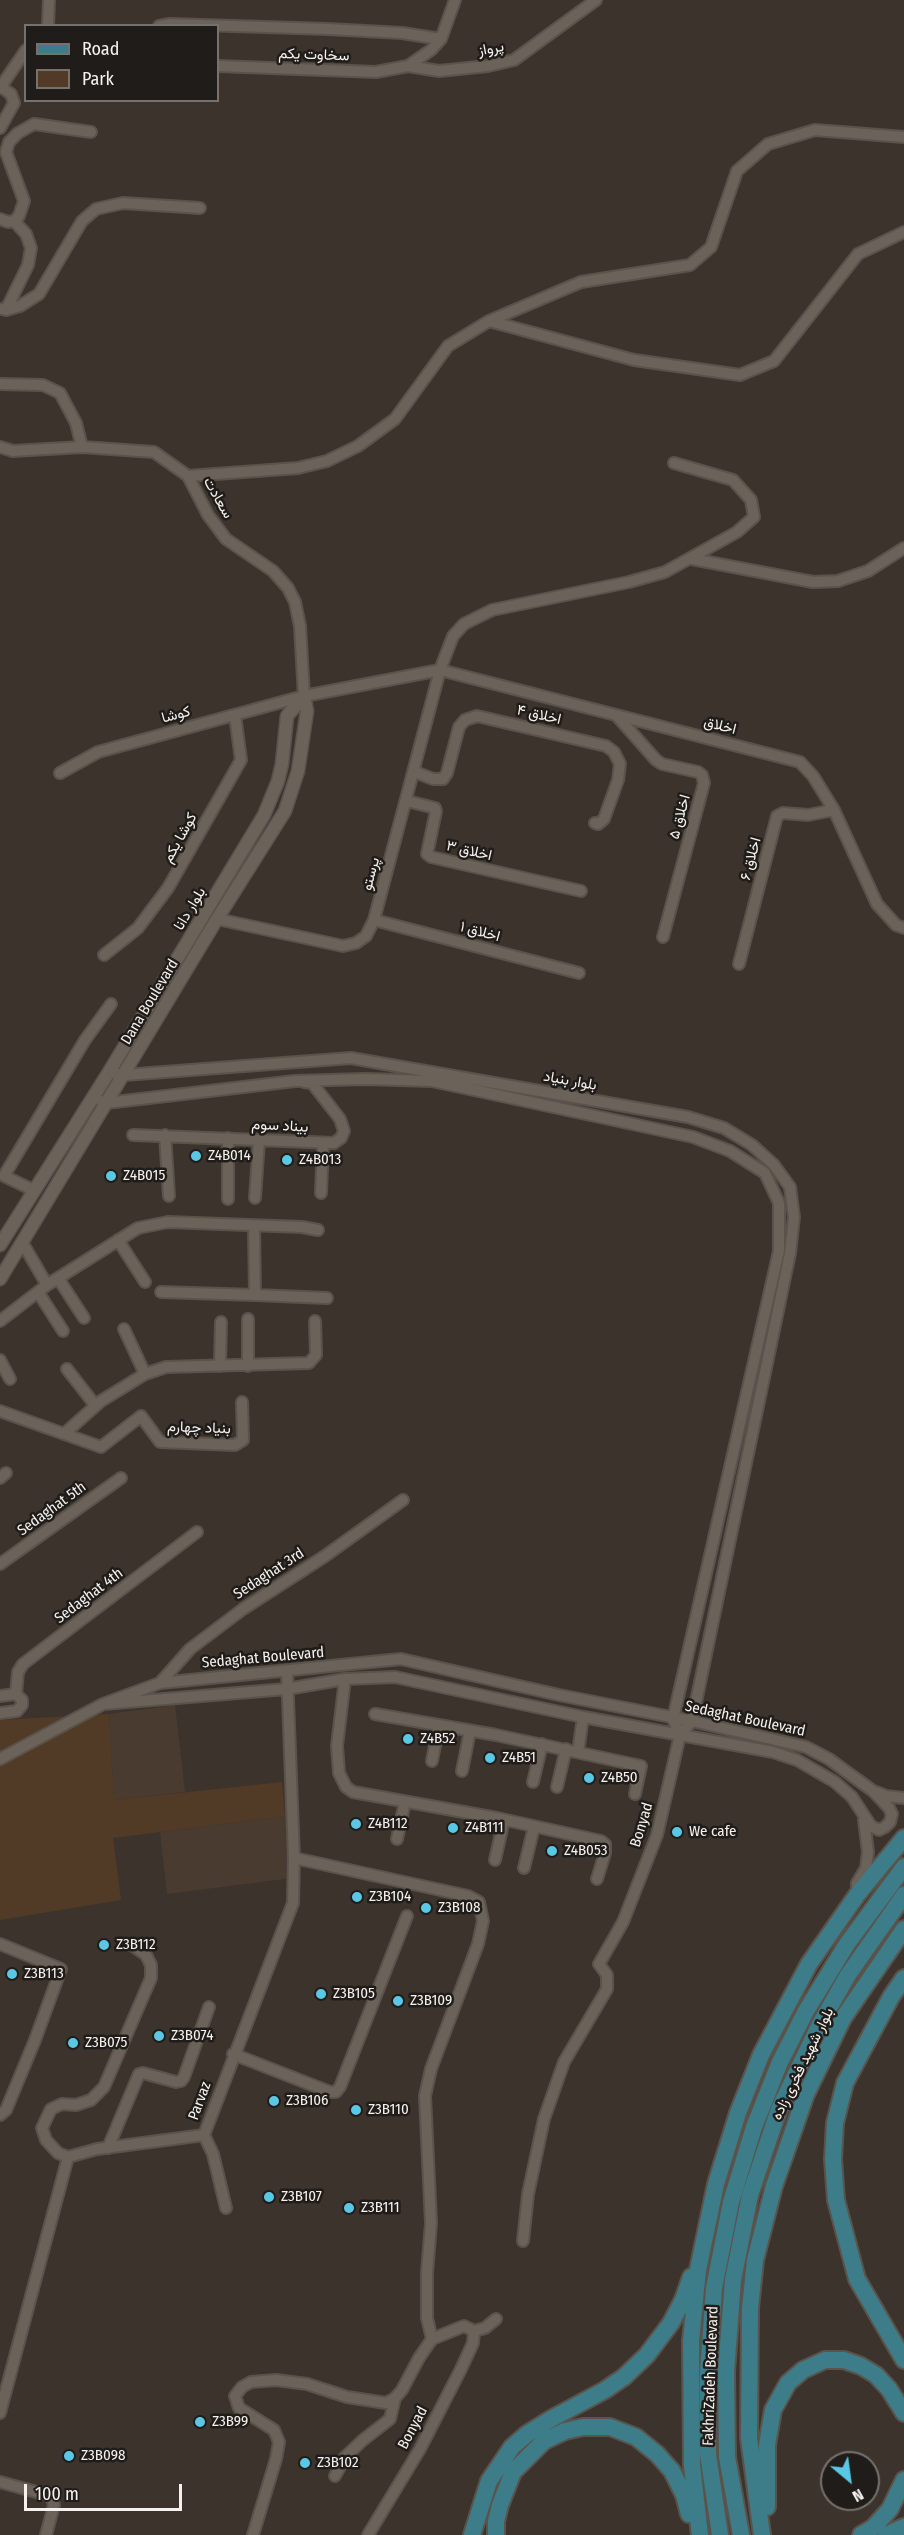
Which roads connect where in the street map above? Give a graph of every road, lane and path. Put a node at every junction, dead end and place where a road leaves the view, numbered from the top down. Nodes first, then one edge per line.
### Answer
1 (49, 0) edge
2 (455, 0) edge
3 (596, 0) edge
4 (48, 24) edge
5 (219, 26) edge
6 (441, 39) junction
7 (24, 53) edge
8 (219, 66) edge
9 (408, 66) junction
10 (0, 88) edge
11 (0, 128) edge
12 (91, 132) dead end
13 (904, 137) edge
14 (200, 208) dead end
15 (0, 219) edge
16 (14, 221) junction
17 (904, 232) edge
18 (3, 310) edge
19 (489, 321) junction
20 (0, 384) edge
21 (0, 447) edge
22 (82, 447) junction
23 (674, 463) dead end
24 (188, 476) junction
25 (904, 548) edge
26 (692, 559) junction
27 (441, 670) junction
28 (304, 696) junction
29 (235, 715) junction
30 (617, 716) junction
31 (415, 772) junction
32 (60, 773) dead end
33 (406, 801) junction
34 (834, 810) junction
35 (594, 823) dead end
36 (581, 891) dead end
37 (217, 919) junction
38 (374, 920) junction
39 (904, 927) edge
40 (663, 936) dead end
41 (104, 955) dead end
42 (739, 964) dead end
43 (579, 973) dead end
44 (111, 1004) dead end
45 (109, 1072) junction
46 (124, 1075) junction
47 (295, 1081) junction
48 (92, 1098) junction
49 (106, 1103) junction
50 (133, 1135) dead end
51 (165, 1135) junction
52 (228, 1138) junction
53 (259, 1140) junction
54 (322, 1143) junction
55 (33, 1190) junction
56 (321, 1192) dead end
57 (169, 1196) dead end
58 (255, 1198) dead end
59 (228, 1199) dead end
60 (254, 1227) junction
61 (318, 1230) dead end
62 (118, 1240) junction
63 (22, 1242) junction
64 (0, 1245) edge
65 (58, 1278) junction
66 (0, 1279) edge
67 (145, 1282) dead end
68 (42, 1288) junction
69 (161, 1292) dead end
70 (255, 1295) junction
71 (327, 1298) dead end
72 (84, 1318) dead end
73 (248, 1319) dead end
74 (0, 1321) edge
75 (315, 1321) dead end
76 (221, 1322) dead end
77 (124, 1329) dead end
78 (63, 1331) dead end
79 (0, 1360) edge
80 (220, 1366) junction
81 (248, 1366) junction
82 (67, 1369) dead end
83 (145, 1374) junction
84 (10, 1379) dead end
85 (242, 1402) dead end
86 (95, 1405) junction
87 (0, 1411) edge
88 (63, 1434) junction
89 (121, 1478) dead end
90 (403, 1500) dead end
91 (197, 1532) dead end
92 (0, 1564) edge
93 (287, 1672) junction
94 (345, 1679) junction
95 (160, 1683) junction
96 (287, 1689) junction
97 (16, 1694) junction
98 (0, 1696) edge
99 (103, 1704) junction
100 (0, 1713) edge
101 (375, 1714) dead end
102 (583, 1717) junction
103 (673, 1719) junction
104 (692, 1720) junction
105 (440, 1725) junction
106 (470, 1731) junction
107 (680, 1735) junction
108 (542, 1744) junction
109 (566, 1749) junction
110 (578, 1752) junction
111 (0, 1759) edge
112 (432, 1761) dead end
113 (462, 1771) dead end
114 (533, 1782) dead end
115 (557, 1787) dead end
116 (873, 1791) junction
117 (635, 1794) dead end
118 (904, 1798) edge
119 (405, 1802) junction
120 (862, 1813) junction
121 (504, 1820) junction
122 (534, 1827) junction
123 (904, 1838) edge
124 (397, 1839) dead end
125 (294, 1857) junction
126 (495, 1860) dead end
127 (904, 1867) edge
128 (524, 1868) dead end
129 (597, 1879) dead end
130 (856, 1895) junction
131 (904, 1895) edge
132 (407, 1916) dead end
133 (904, 1929) edge
134 (0, 1944) edge
135 (132, 1945) dead end
136 (904, 1978) edge
137 (208, 2007) dead end
138 (233, 2054) junction
139 (0, 2115) edge
140 (204, 2135) junction
141 (108, 2148) junction
142 (69, 2157) junction
143 (226, 2208) dead end
144 (523, 2241) dead end
145 (698, 2270) junction
146 (496, 2319) dead end
147 (474, 2331) junction
148 (432, 2339) junction
149 (904, 2360) edge
150 (395, 2398) junction
151 (0, 2413) edge
152 (904, 2413) edge
153 (335, 2476) dead end
154 (904, 2480) edge
155 (0, 2482) edge
156 (904, 2527) edge
157 (699, 2530) edge
158 (761, 2532) edge
159 (46, 2535) edge
160 (253, 2535) edge
161 (368, 2535) edge
162 (472, 2535) edge
163 (496, 2535) edge
164 (720, 2535) edge
165 (741, 2535) edge
166 (861, 2535) edge
167 (886, 2535) edge

1 - 4 street
2 - 6 street
3 - 9 street, پرواز
5 - 6 street
6 - 9 street
7 - 10 street
8 - 9 street, سخاوت یکم
10 - 11 street
12 - 16 street
13 - 19 street
14 - 18 street
15 - 16 street
16 - 18 street
17 - 19 street
19 - 24 street
20 - 22 street
21 - 22 street, سعادت
22 - 24 street, سعادت
23 - 26 street, پرستو
24 - 28 street, سعادت
25 - 26 street
26 - 27 street, پرستو
27 - 28 street
27 - 30 street, اخلاق
27 - 31 street, پرستو
28 - 29 street, کوشا
28 - 37 street, Dana Boulevard
28 - 45 street, بلوار دانا
29 - 32 street, کوشا
29 - 41 street, کوشا یکم
30 - 34 street, اخلاق
30 - 40 street, اخلاق ۵
31 - 33 street, پرستو
31 - 35 street, اخلاق ۴
33 - 36 street, اخلاق ۳
33 - 38 street, پرستو
34 - 39 street, اخلاق
34 - 42 street, اخلاق ۶
37 - 38 street, پرستو
37 - 46 street, Dana Boulevard
38 - 43 street, اخلاق ۱
44 - 55 street
45 - 46 street, بلوار بنیاد
45 - 48 street, بلوار دانا
46 - 49 street, Dana Boulevard
46 - 104 street, بلوار بنیاد
47 - 49 street, بلوار بنیاد
47 - 54 street, بیناد سوم
47 - 103 street, بلوار بنیاد
48 - 49 street, بلوار بنیاد
48 - 55 street, بلوار دانا
49 - 63 street, Dana Boulevard
50 - 51 street, بیناد سوم
51 - 52 street, بیناد سوم
51 - 57 street
52 - 53 street, بیناد سوم
52 - 59 street
53 - 54 street, بیناد سوم
53 - 58 street
54 - 56 street
55 - 64 street, بلوار دانا
60 - 61 street
60 - 62 street
60 - 70 street
62 - 65 street
62 - 67 street
63 - 66 street, Dana Boulevard
63 - 68 street
65 - 68 street
65 - 72 street
68 - 74 street
68 - 78 street
69 - 70 street
70 - 71 street
73 - 81 street
75 - 81 street
76 - 80 street
77 - 83 street
79 - 84 street
80 - 81 street
80 - 83 street
82 - 86 street
83 - 86 street
85 - 88 street, بنیاد چهارم
86 - 88 street
87 - 88 street, بنیاد چهارم
89 - 92 street, Sedaghat 5th
90 - 95 street, Sedaghat 3rd
91 - 97 street, Sedaghat 4th
93 - 95 street, Sedaghat Boulevard
93 - 96 street, Parvaz
93 - 103 street, Sedaghat Boulevard
94 - 96 street, Sedaghat Boulevard
94 - 102 street, Sedaghat Boulevard
94 - 119 street
95 - 99 street, Sedaghat Boulevard
96 - 99 street, Sedaghat Boulevard
96 - 125 street, Parvaz
97 - 98 street
97 - 100 street
99 - 111 street, Sedaghat Boulevard
101 - 105 street
102 - 107 street, Sedaghat Boulevard
102 - 110 street
103 - 104 street, Sedaghat Boulevard
103 - 107 street
104 - 107 street
104 - 116 street, Sedaghat Boulevard
105 - 106 street
105 - 112 street
106 - 108 street
106 - 113 street
107 - 120 street, Sedaghat Boulevard
107 - 144 street, Bonyad
108 - 109 street
108 - 114 street
109 - 110 street
109 - 115 street
110 - 117 street
116 - 118 street
116 - 120 street, Sedaghat Boulevard
119 - 121 street
119 - 124 street
120 - 130 street
121 - 122 street
121 - 126 street
122 - 128 street
122 - 129 street
123 - 130 main road
125 - 138 street, Parvaz
125 - 148 street
127 - 164 main road, FakhriZadeh Boulevard
130 - 145 main road
131 - 165 main road, بلوار شهید فخری زاده
132 - 138 street
133 - 158 main road
134 - 139 street
135 - 142 street
136 - 149 main road
137 - 141 street
138 - 140 street, Parvaz
140 - 141 street, Parvaz
140 - 143 street
141 - 142 street, Parvaz
142 - 151 street
145 - 157 main road
145 - 162 main road
146 - 147 street
147 - 148 street
147 - 161 street, Bonyad
148 - 150 street
150 - 153 street
150 - 160 street
152 - 158 main road
154 - 166 main road
155 - 159 street
156 - 167 main road
157 - 163 main road

